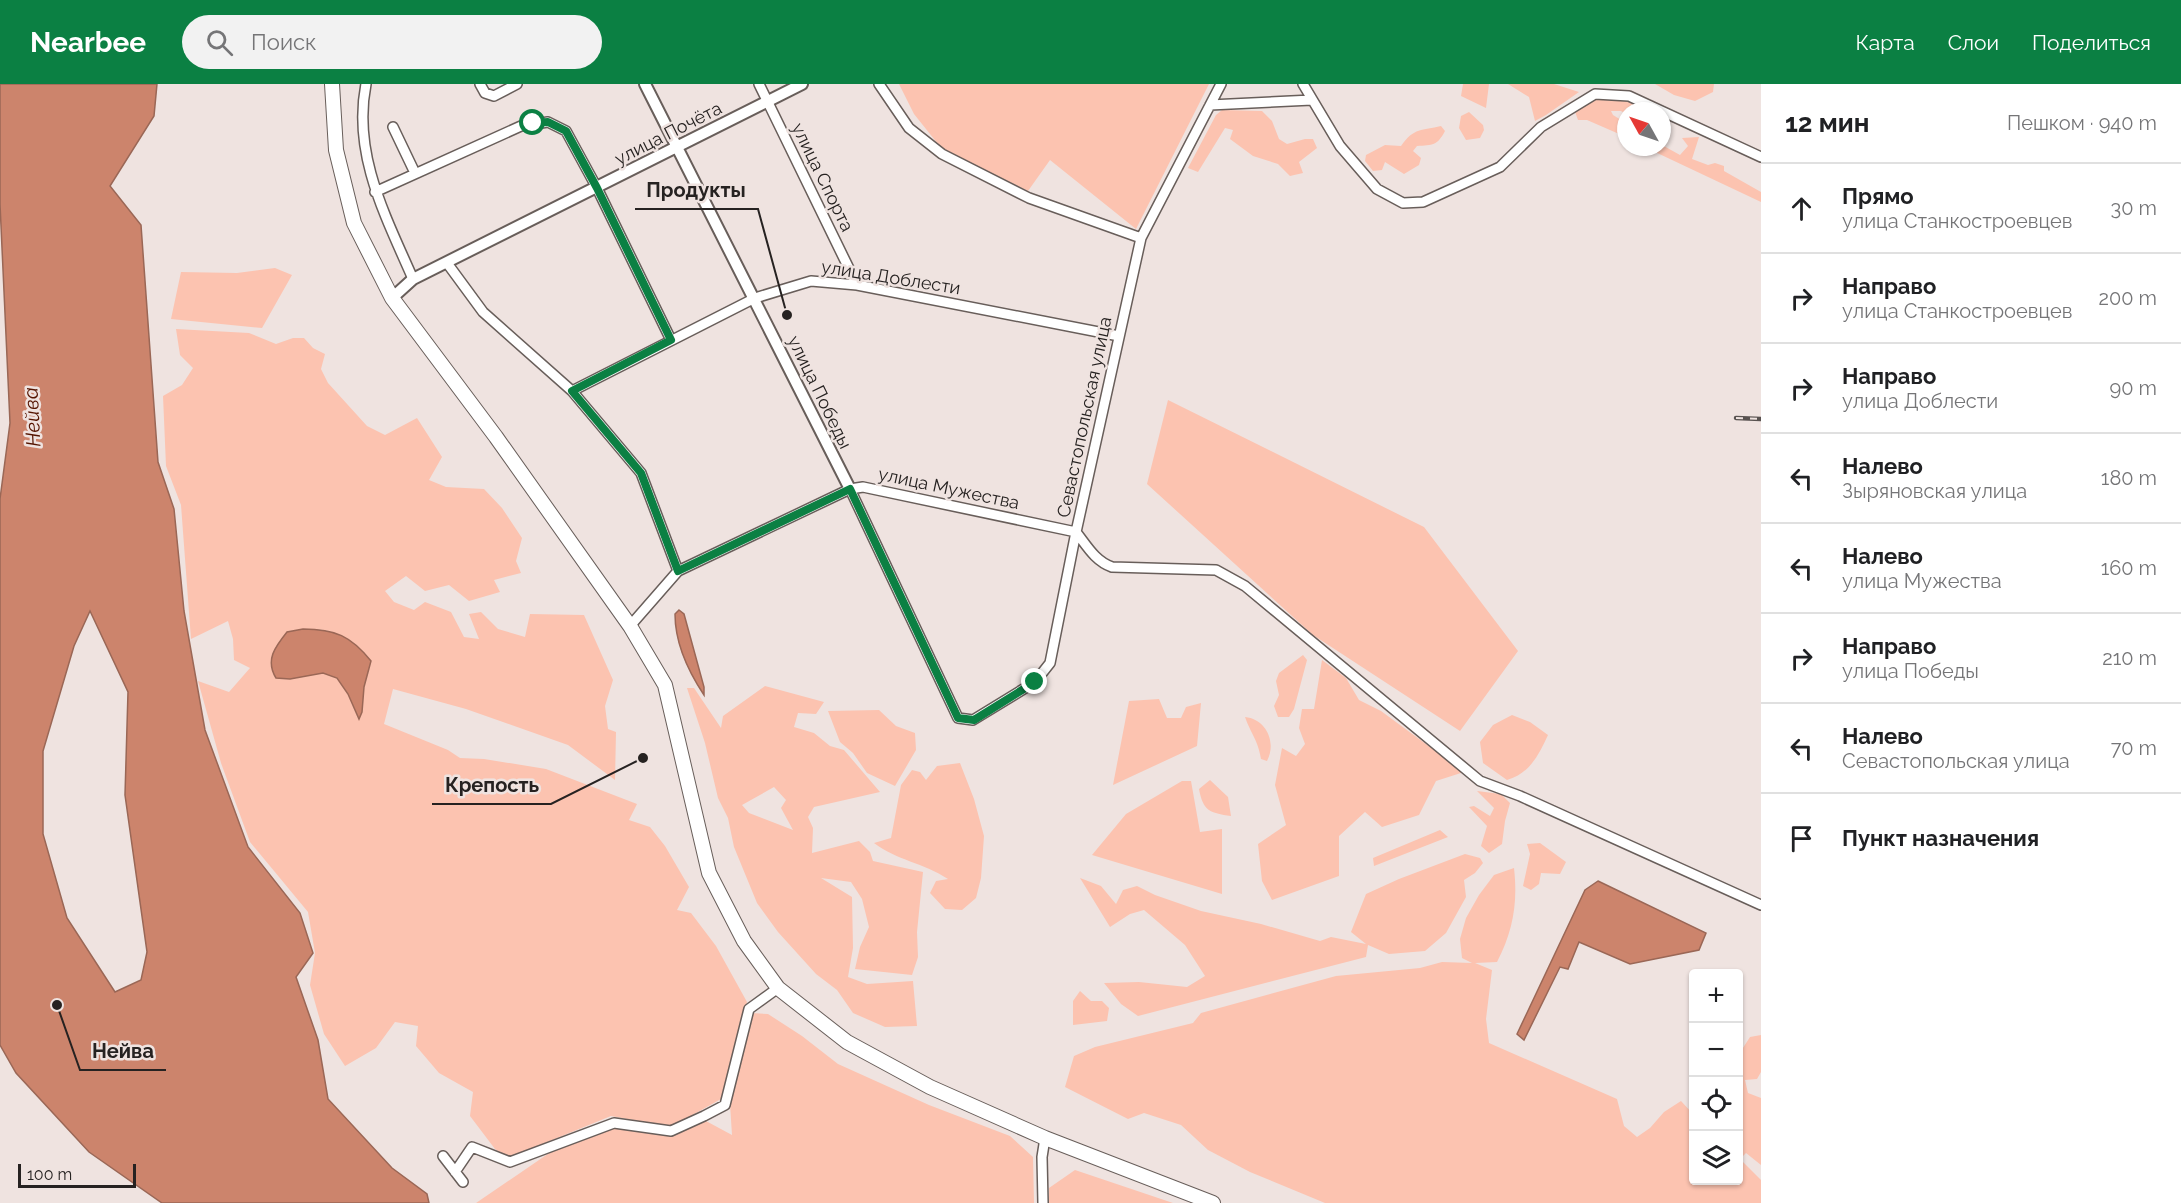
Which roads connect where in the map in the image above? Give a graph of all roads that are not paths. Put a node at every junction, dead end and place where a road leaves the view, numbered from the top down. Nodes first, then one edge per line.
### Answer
1 (332, 84) edge
2 (366, 84) edge
3 (480, 84) edge
4 (517, 84) edge
5 (645, 84) edge
6 (759, 84) edge
7 (802, 84) edge
8 (879, 84) edge
9 (1221, 84) edge
10 (1303, 84) edge
11 (1312, 100) junction
12 (768, 101) junction
13 (1210, 105) junction
14 (393, 127) dead end
15 (678, 147) junction
16 (1761, 157) edge
17 (415, 173) junction
18 (597, 188) junction
19 (375, 192) junction
20 (1141, 238) junction
21 (447, 263) junction
22 (413, 279) junction
23 (857, 285) junction
24 (392, 298) junction
25 (755, 298) junction
26 (1119, 336) junction
27 (671, 340) junction
28 (572, 391) junction
29 (850, 489) junction
30 (1076, 532) junction
31 (678, 571) junction
32 (630, 626) junction
33 (958, 718) joint
34 (1761, 905) edge
35 (778, 988) junction
36 (1045, 1138) junction
37 (443, 1156) dead end
38 (455, 1172) junction
39 (463, 1182) dead end
40 (1043, 1203) edge
41 (1213, 1203) edge

1 - 24 main road
2 - 19 street
3 - 4 street
5 - 15 street, улица Победы
6 - 12 street, улица Спорта
7 - 12 street, улица Почёта
8 - 20 street
9 - 13 street, Севастопольская улица
10 - 11 street
11 - 13 street
11 - 16 street
12 - 15 street, улица Почёта
12 - 23 street, улица Спорта
13 - 20 street, Севастопольская улица
14 - 17 street
15 - 18 street, улица Почёта
15 - 25 street, улица Победы
17 - 18 street
17 - 19 street
18 - 21 street, улица Почёта
18 - 27 street
19 - 22 street
20 - 26 street, Севастопольская улица
21 - 22 street, улица Почёта
21 - 28 street
22 - 24 street, улица Почёта
23 - 25 street, улица Доблести
23 - 26 street, улица Доблести
24 - 32 main road
25 - 27 street, улица Доблести
25 - 29 street, улица Победы
26 - 30 street, Севастопольская улица
27 - 28 street, улица Доблести
28 - 31 street
29 - 30 street, улица Мужества
29 - 31 street, улица Мужества
29 - 33 street, улица Победы
30 - 33 street, Севастопольская улица
30 - 34 street
31 - 32 street, улица Мужества
32 - 35 main road
35 - 36 main road
35 - 38 street
36 - 40 street
36 - 41 main road
37 - 38 street
38 - 39 street

